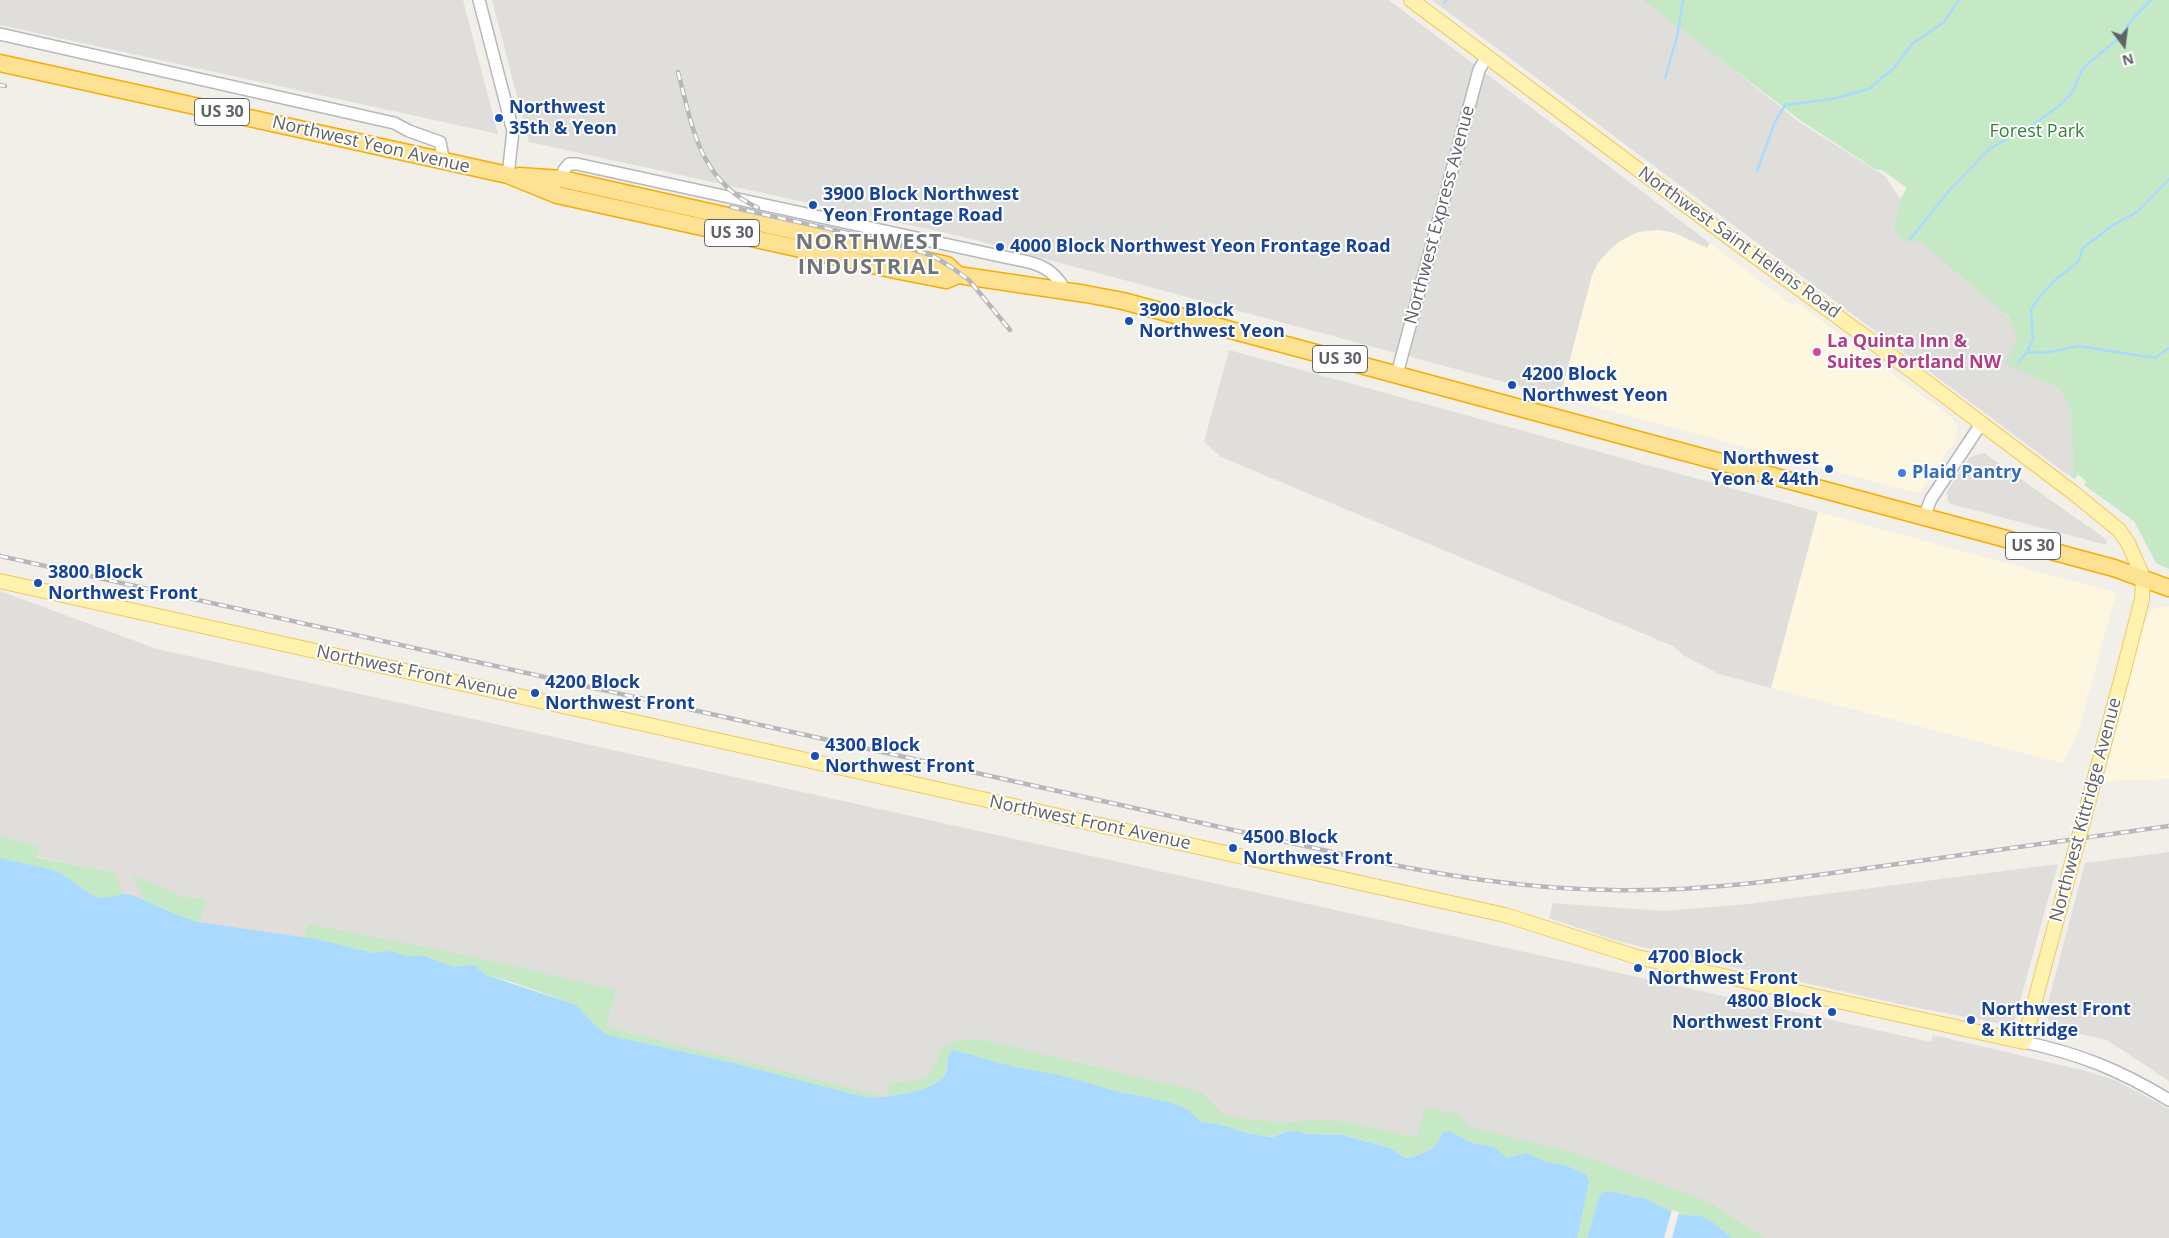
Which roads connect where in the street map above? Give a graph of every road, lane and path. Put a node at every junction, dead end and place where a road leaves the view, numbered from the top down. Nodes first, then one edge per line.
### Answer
1 (479, 0) edge
2 (1411, 0) edge
3 (0, 34) edge
4 (1487, 56) junction
5 (0, 63) edge
6 (444, 162) junction
7 (508, 176) junction
8 (562, 179) junction
9 (958, 275) junction
10 (1065, 290) junction
11 (1397, 374) junction
12 (1981, 424) junction
13 (1924, 517) junction
14 (2143, 577) junction
15 (0, 581) edge
16 (2169, 588) edge
17 (2024, 1042) junction
18 (2169, 1100) edge

1 - 7 street
2 - 4 main road, Northwest Saint Helens Road
3 - 6 street
4 - 11 street, Northwest Express Avenue
4 - 12 main road, Northwest Saint Helens Road
5 - 6 highway, Northwest Yeon Avenue / US 30
6 - 7 highway, Northwest Yeon Avenue / US 30
7 - 8 highway, Northwest Yeon Avenue / US 30
7 - 9 highway, Northwest Yeon Avenue / US 30
8 - 9 highway, Northwest Yeon Avenue / US 30
8 - 10 street
9 - 10 highway, Northwest Yeon Avenue / US 30
10 - 11 highway, Northwest Yeon Avenue / US 30
11 - 13 highway, Northwest Yeon Avenue / US 30
12 - 13 street
12 - 14 main road, Northwest Saint Helens Road
13 - 14 highway, Northwest Yeon Avenue / US 30
14 - 16 highway, US 30
14 - 17 main road, Northwest Kittridge Avenue, bridge
15 - 17 main road, Northwest Front Avenue
17 - 18 street, Northwest Front Avenue

